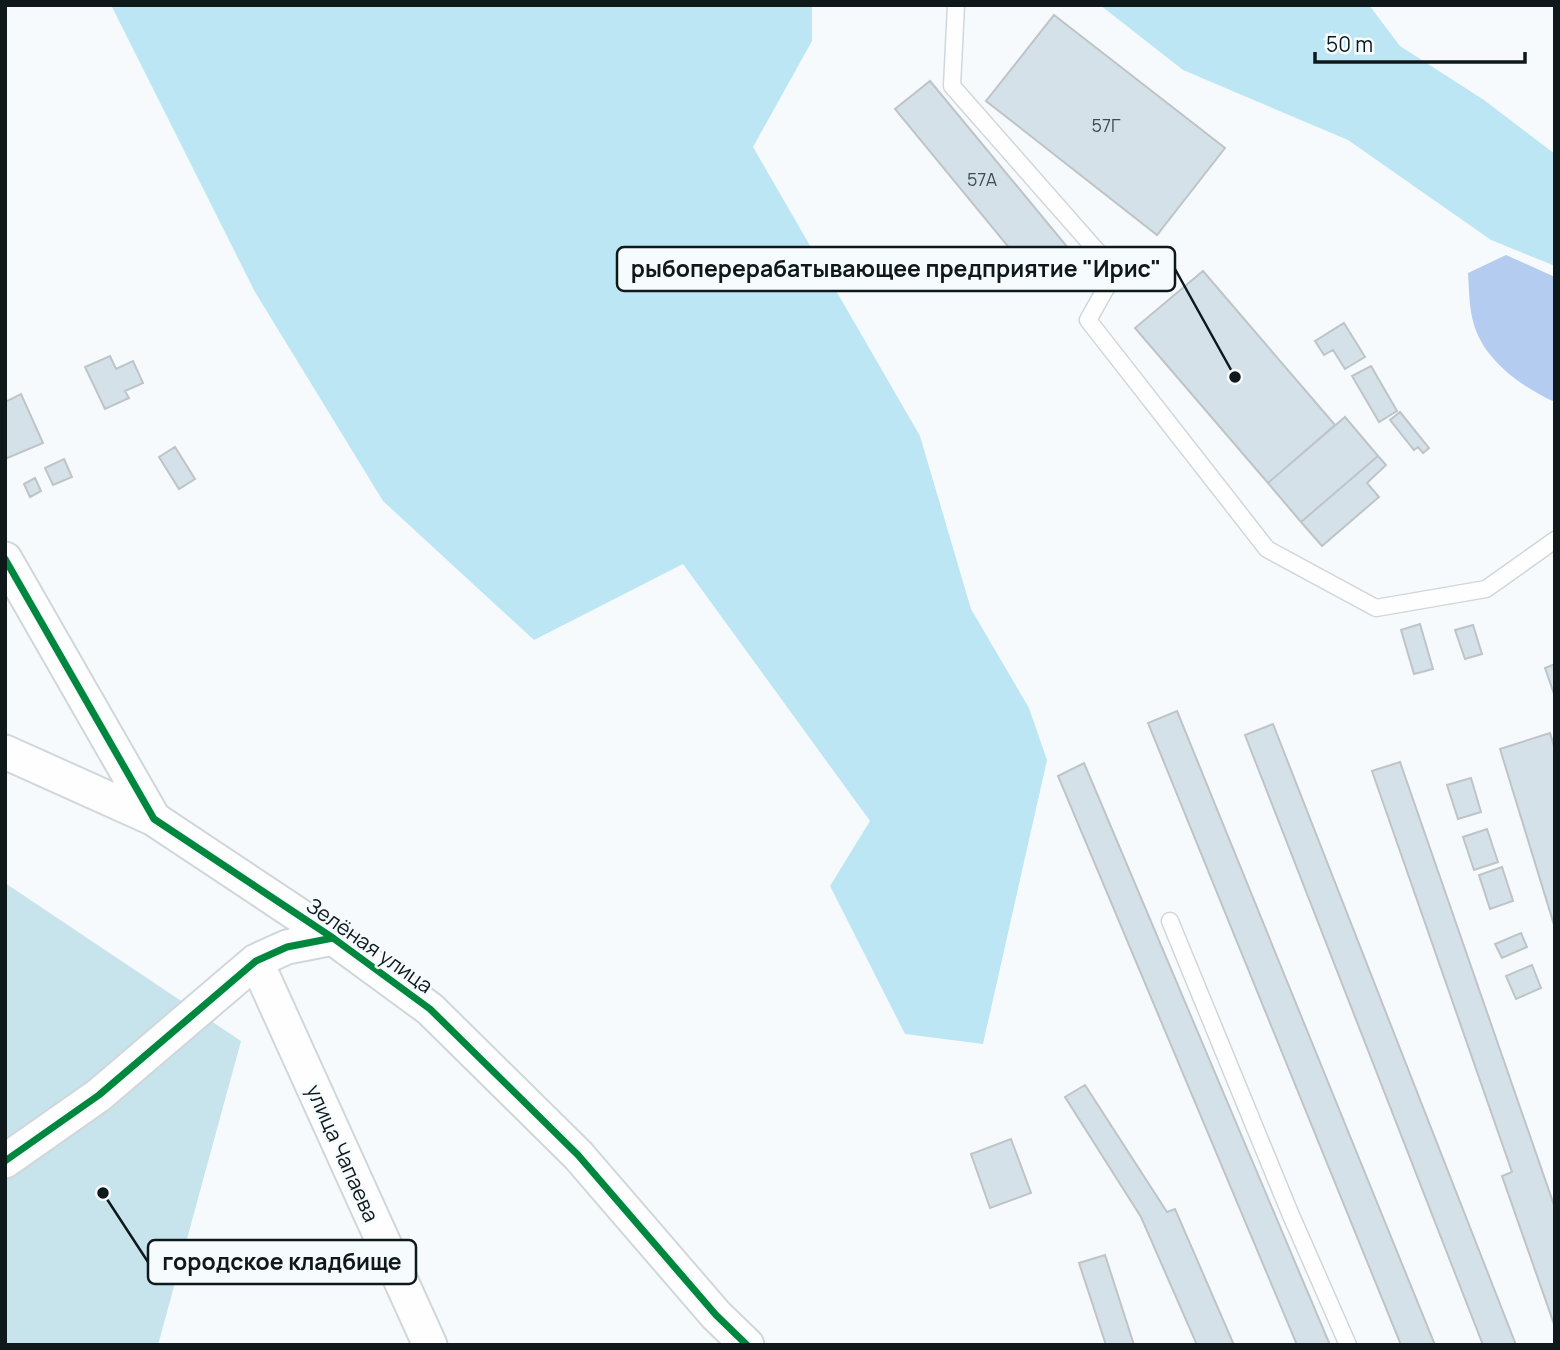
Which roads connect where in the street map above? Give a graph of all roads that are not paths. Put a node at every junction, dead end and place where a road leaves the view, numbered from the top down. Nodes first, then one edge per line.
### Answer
1 (956, 5) edge
2 (1555, 540) edge
3 (5, 559) edge
4 (5, 752) edge
5 (154, 819) junction
6 (1170, 921) dead end
7 (333, 938) junction
8 (256, 961) junction
9 (5, 1161) edge
10 (430, 1345) edge
11 (747, 1345) edge
12 (1348, 1345) edge

1 - 2 lane
3 - 5 street, Зелёная улица
4 - 5 street
5 - 7 street, Зелёная улица
6 - 12 lane
7 - 8 street
7 - 11 street, Зелёная улица
8 - 9 street
8 - 10 street, улица Чапаева

